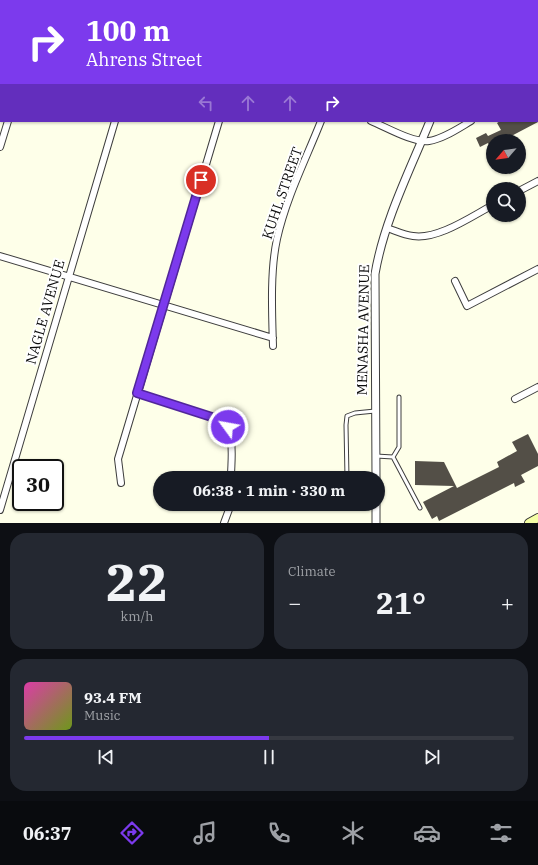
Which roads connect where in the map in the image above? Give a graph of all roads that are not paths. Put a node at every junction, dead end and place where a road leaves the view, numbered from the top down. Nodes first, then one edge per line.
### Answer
1 (8, 122) edge
2 (115, 122) edge
3 (219, 122) edge
4 (321, 122) edge
5 (373, 122) edge
6 (430, 122) edge
7 (469, 122) edge
8 (422, 141) junction
9 (0, 147) edge
10 (538, 181) edge
11 (526, 187) edge
12 (486, 209) edge
13 (387, 228) junction
14 (0, 256) edge
15 (538, 270) edge
16 (68, 276) junction
17 (454, 281) dead end
18 (163, 305) junction
19 (273, 338) junction
20 (273, 346) dead end
21 (538, 388) edge
22 (137, 393) junction
23 (399, 397) dead end
24 (515, 400) dead end
25 (375, 411) junction
26 (376, 456) junction
27 (393, 457) junction
28 (231, 471) edge
29 (347, 471) edge
30 (376, 471) edge
31 (122, 483) dead end
32 (420, 508) dead end
33 (0, 510) edge
34 (228, 511) edge
35 (376, 511) edge
36 (538, 518) edge
37 (224, 523) edge
38 (376, 523) edge
39 (529, 523) edge

1 - 9 street
2 - 16 street, NAGLE AVENUE
3 - 18 street
4 - 19 street, KUHL STREET
5 - 8 street
6 - 8 street, MENASHA AVENUE
7 - 8 street
8 - 13 street, MENASHA AVENUE
10 - 11 street
12 - 13 street
13 - 25 street, MENASHA AVENUE
14 - 16 street
15 - 17 street
16 - 18 street
16 - 33 street, NAGLE AVENUE
18 - 19 street
18 - 22 street
19 - 20 street, KUHL STREET
21 - 24 street
22 - 28 street
22 - 31 street
23 - 27 lane
25 - 26 street, MENASHA AVENUE
25 - 29 lane
26 - 27 lane
26 - 30 street, MENASHA AVENUE
27 - 32 lane
34 - 37 street
35 - 38 street
36 - 39 main road

